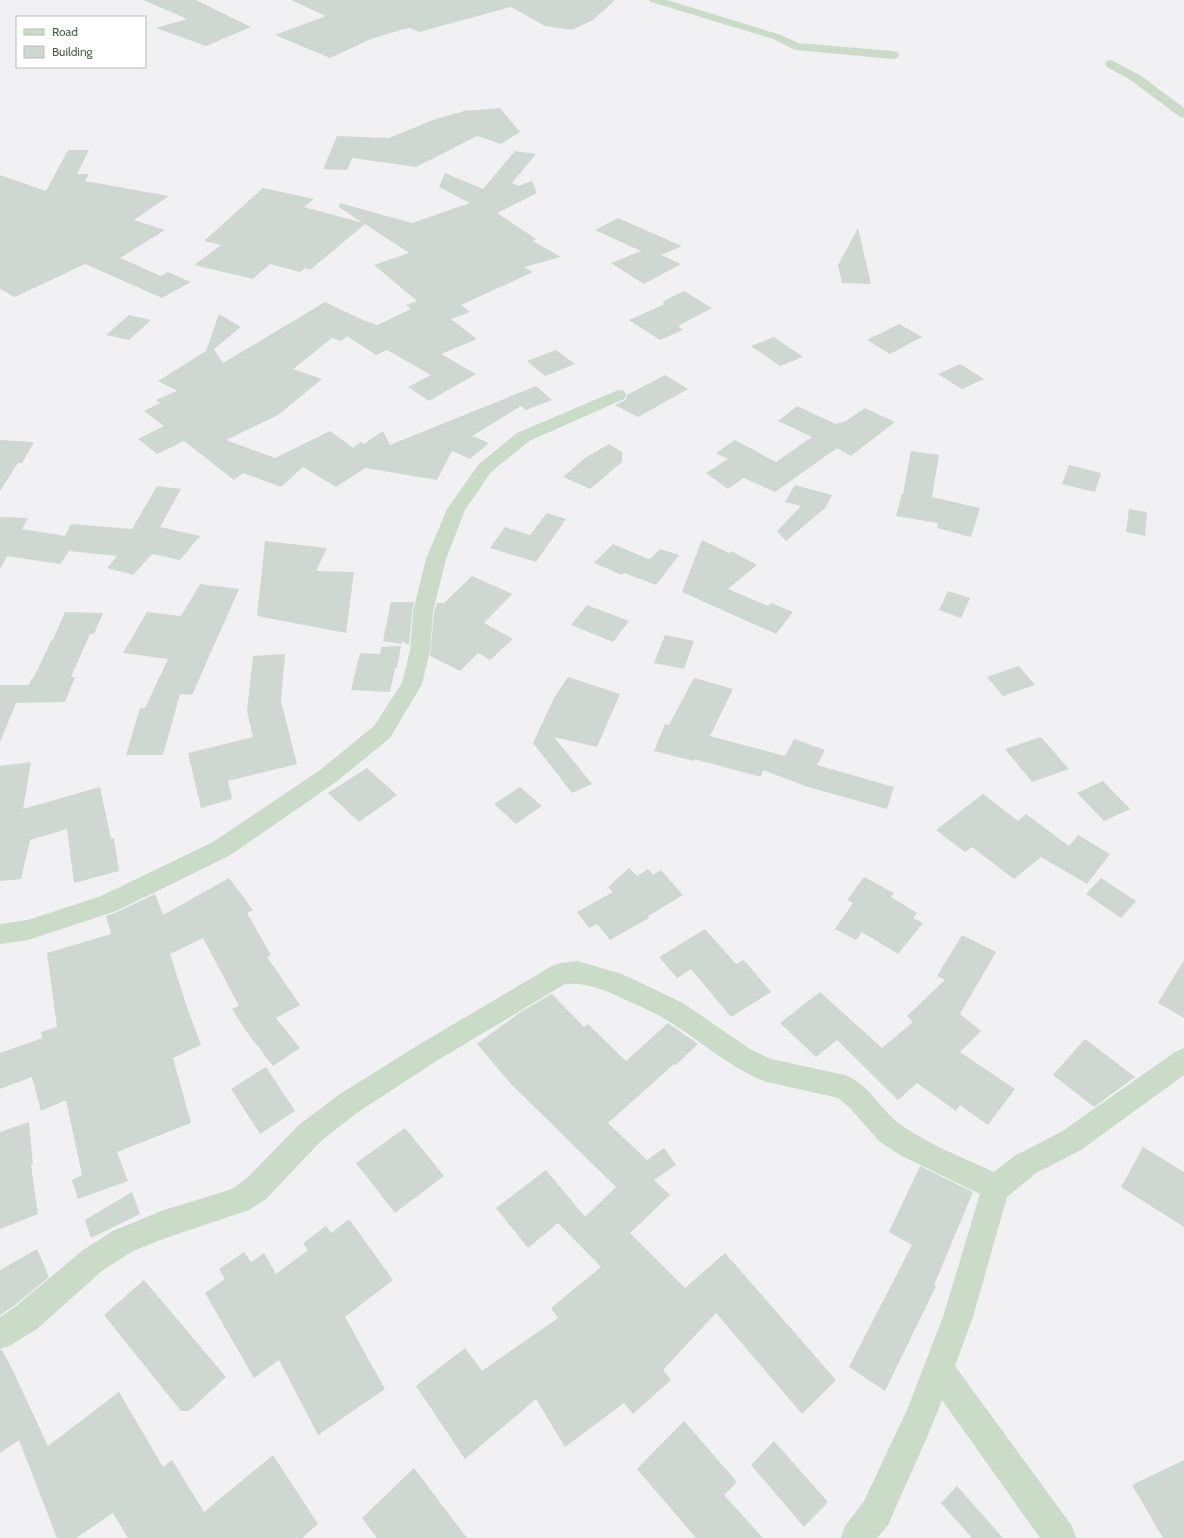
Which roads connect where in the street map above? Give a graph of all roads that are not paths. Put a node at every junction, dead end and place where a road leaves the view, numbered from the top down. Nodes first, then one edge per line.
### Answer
1 (655, 0) edge
2 (893, 55) dead end
3 (1111, 64) dead end
4 (1184, 113) edge
5 (618, 395) dead end
6 (0, 934) edge
7 (1184, 1060) edge
8 (996, 1188) junction
9 (0, 1334) edge
10 (938, 1369) junction
11 (857, 1538) edge
12 (1060, 1538) edge

1 - 2 street
3 - 4 street
5 - 6 street
7 - 8 street
8 - 9 street
8 - 10 street
10 - 11 street
10 - 12 street

